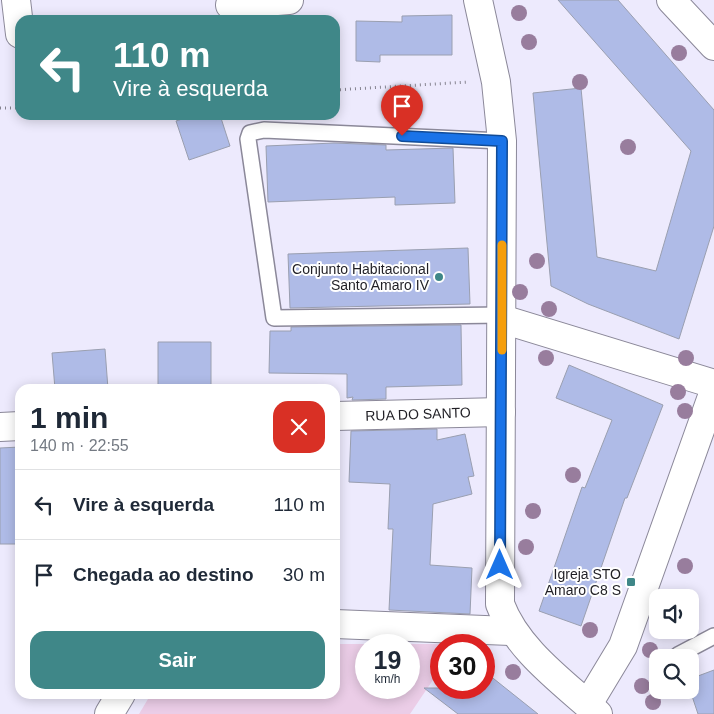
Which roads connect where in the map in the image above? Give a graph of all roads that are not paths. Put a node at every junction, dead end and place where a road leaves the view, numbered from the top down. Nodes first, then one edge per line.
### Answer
1 (16, 0) edge
2 (289, 0) edge
3 (478, 0) edge
4 (671, 0) edge
5 (230, 5) dead end
6 (18, 15) edge
7 (714, 46) edge
8 (502, 141) junction
9 (502, 317) junction
10 (714, 384) edge
11 (714, 391) edge
12 (501, 412) junction
13 (340, 416) edge
14 (15, 426) edge
15 (0, 427) edge
16 (340, 624) edge
17 (512, 631) junction
18 (714, 636) edge
19 (689, 649) edge
20 (117, 699) edge
21 (593, 709) edge
22 (109, 714) edge

1 - 6 street
2 - 5 street
3 - 8 street
4 - 7 street
8 - 9 street
8 - 9 lane
9 - 10 street
9 - 12 street
11 - 21 street
12 - 13 street, RUA DO SANTO
12 - 17 street
14 - 15 street
16 - 17 street
17 - 21 street
18 - 19 lane
20 - 22 street

